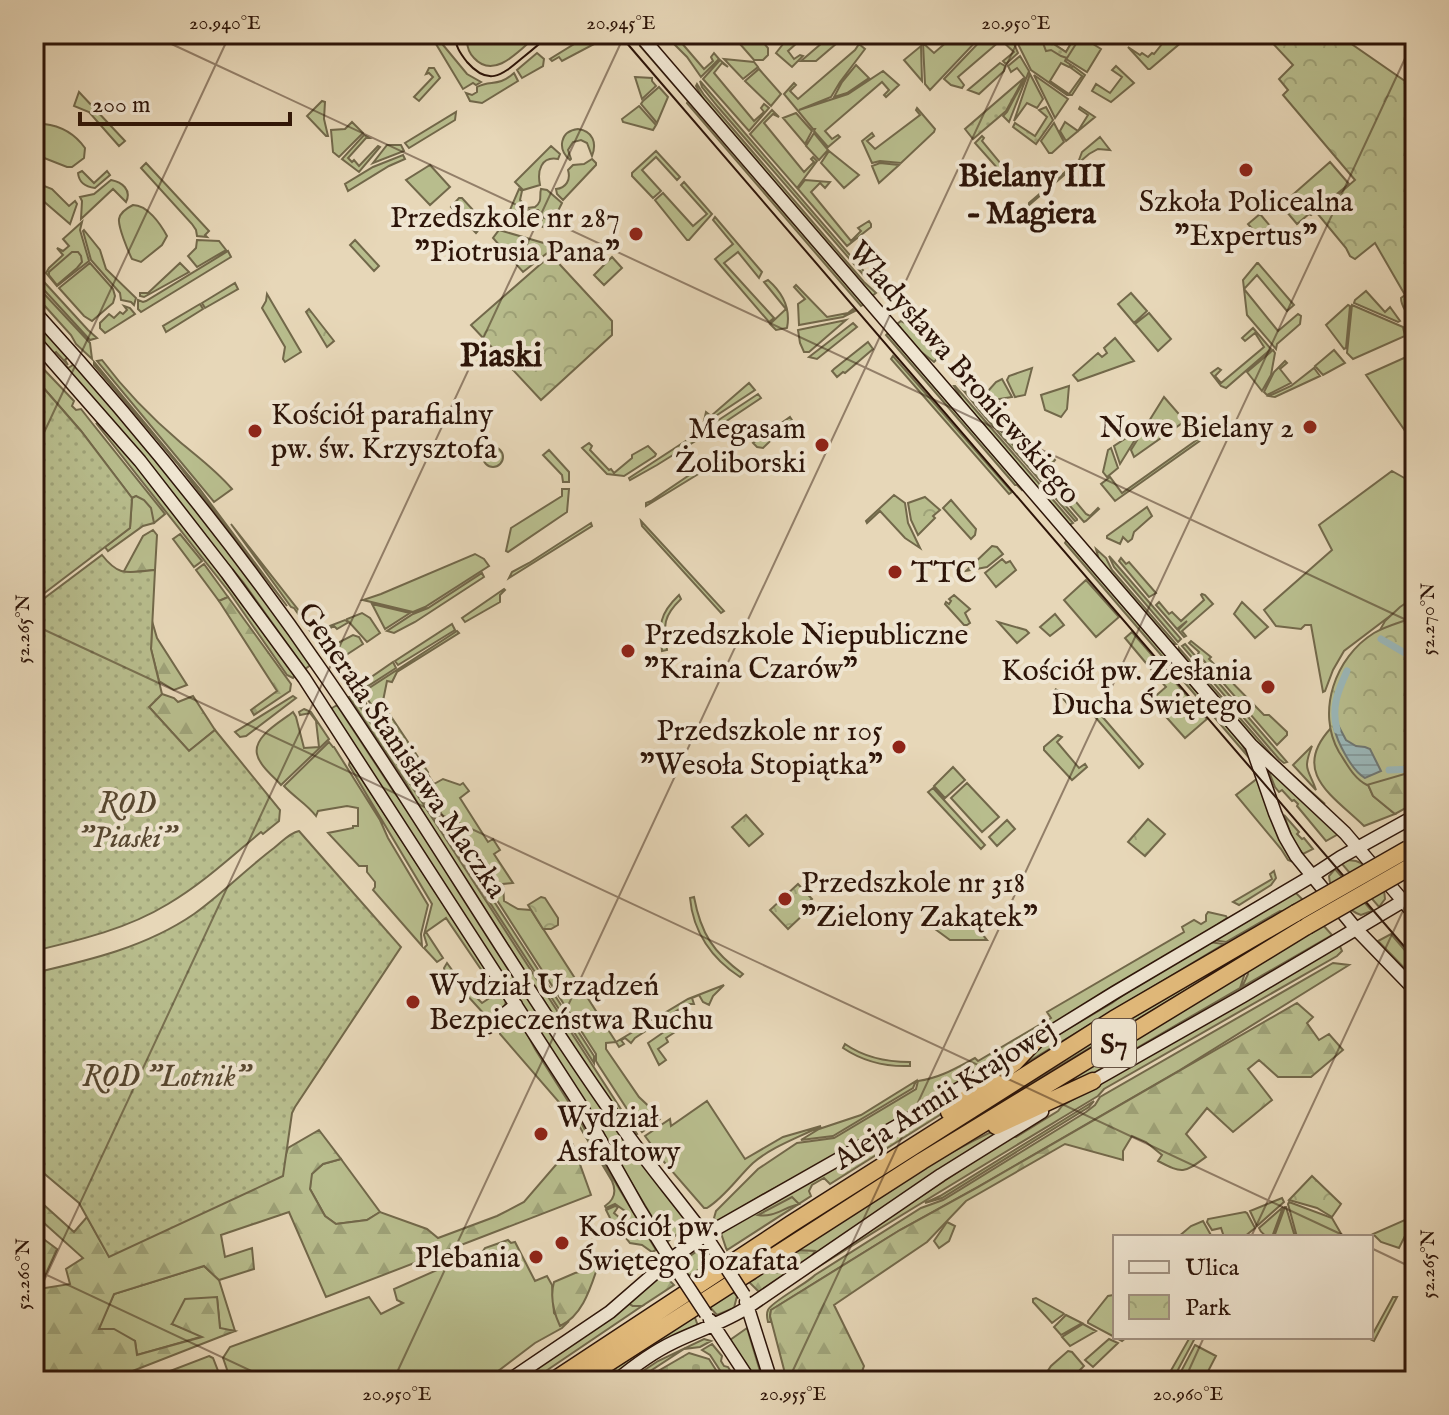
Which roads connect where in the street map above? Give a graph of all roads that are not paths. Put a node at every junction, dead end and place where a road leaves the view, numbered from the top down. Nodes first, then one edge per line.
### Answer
1 (639, 34) edge
2 (34, 311) edge
3 (34, 340) edge
4 (1251, 745) junction
5 (1415, 816) edge
6 (1358, 847) junction
7 (1413, 852) edge
8 (1312, 876) junction
9 (1409, 897) edge
10 (1415, 915) edge
11 (1302, 920) junction
12 (1356, 929) junction
13 (1415, 990) edge
14 (516, 1005) junction
15 (488, 1027) dead end
16 (1037, 1039) junction
17 (1093, 1081) junction
18 (927, 1138) junction
19 (922, 1161) junction
20 (707, 1238) junction
21 (671, 1259) junction
22 (746, 1301) junction
23 (710, 1319) junction
24 (508, 1381) edge
25 (553, 1381) edge
26 (580, 1381) edge
27 (616, 1381) edge
28 (750, 1381) edge
29 (771, 1381) edge

1 - 4 main road, Władysława Broniewskiego
2 - 20 main road, Generała Stanisława Maczka
3 - 14 main road, Generała Stanisława Maczka
4 - 6 main road, Władysława Broniewskiego
4 - 8 main road, Władysława Broniewskiego
5 - 6 main road, Aleja Armii Krajowej
6 - 8 main road, Aleja Armii Krajowej
6 - 9 main road, Władysława Broniewskiego
7 - 11 highway, Aleja Armii Krajowej / S7, bridge
8 - 12 main road, Władysława Broniewskiego
8 - 16 main road, Aleja Armii Krajowej
9 - 10 main road, Władysława Broniewskiego
9 - 12 main road
11 - 18 highway, Aleja Armii Krajowej / S7
11 - 19 highway, Aleja Armii Krajowej / S7
12 - 13 main road, Władysława Broniewskiego
12 - 17 main road
14 - 15 main road
14 - 21 main road, Generała Stanisława Maczka
16 - 18 highway
16 - 20 main road, Aleja Armii Krajowej
17 - 19 highway
17 - 22 main road
18 - 25 highway, Aleja Armii Krajowej / S7
19 - 26 highway, Aleja Armii Krajowej / S7
20 - 21 main road, Aleja Armii Krajowej
20 - 22 main road, Generała Stanisława Maczka, bridge
21 - 23 main road, Generała Stanisława Maczka, bridge
21 - 24 main road, Aleja Armii Krajowej
22 - 23 main road
22 - 29 main road, Generała Stanisława Maczka
23 - 27 main road
23 - 28 main road, Generała Stanisława Maczka

